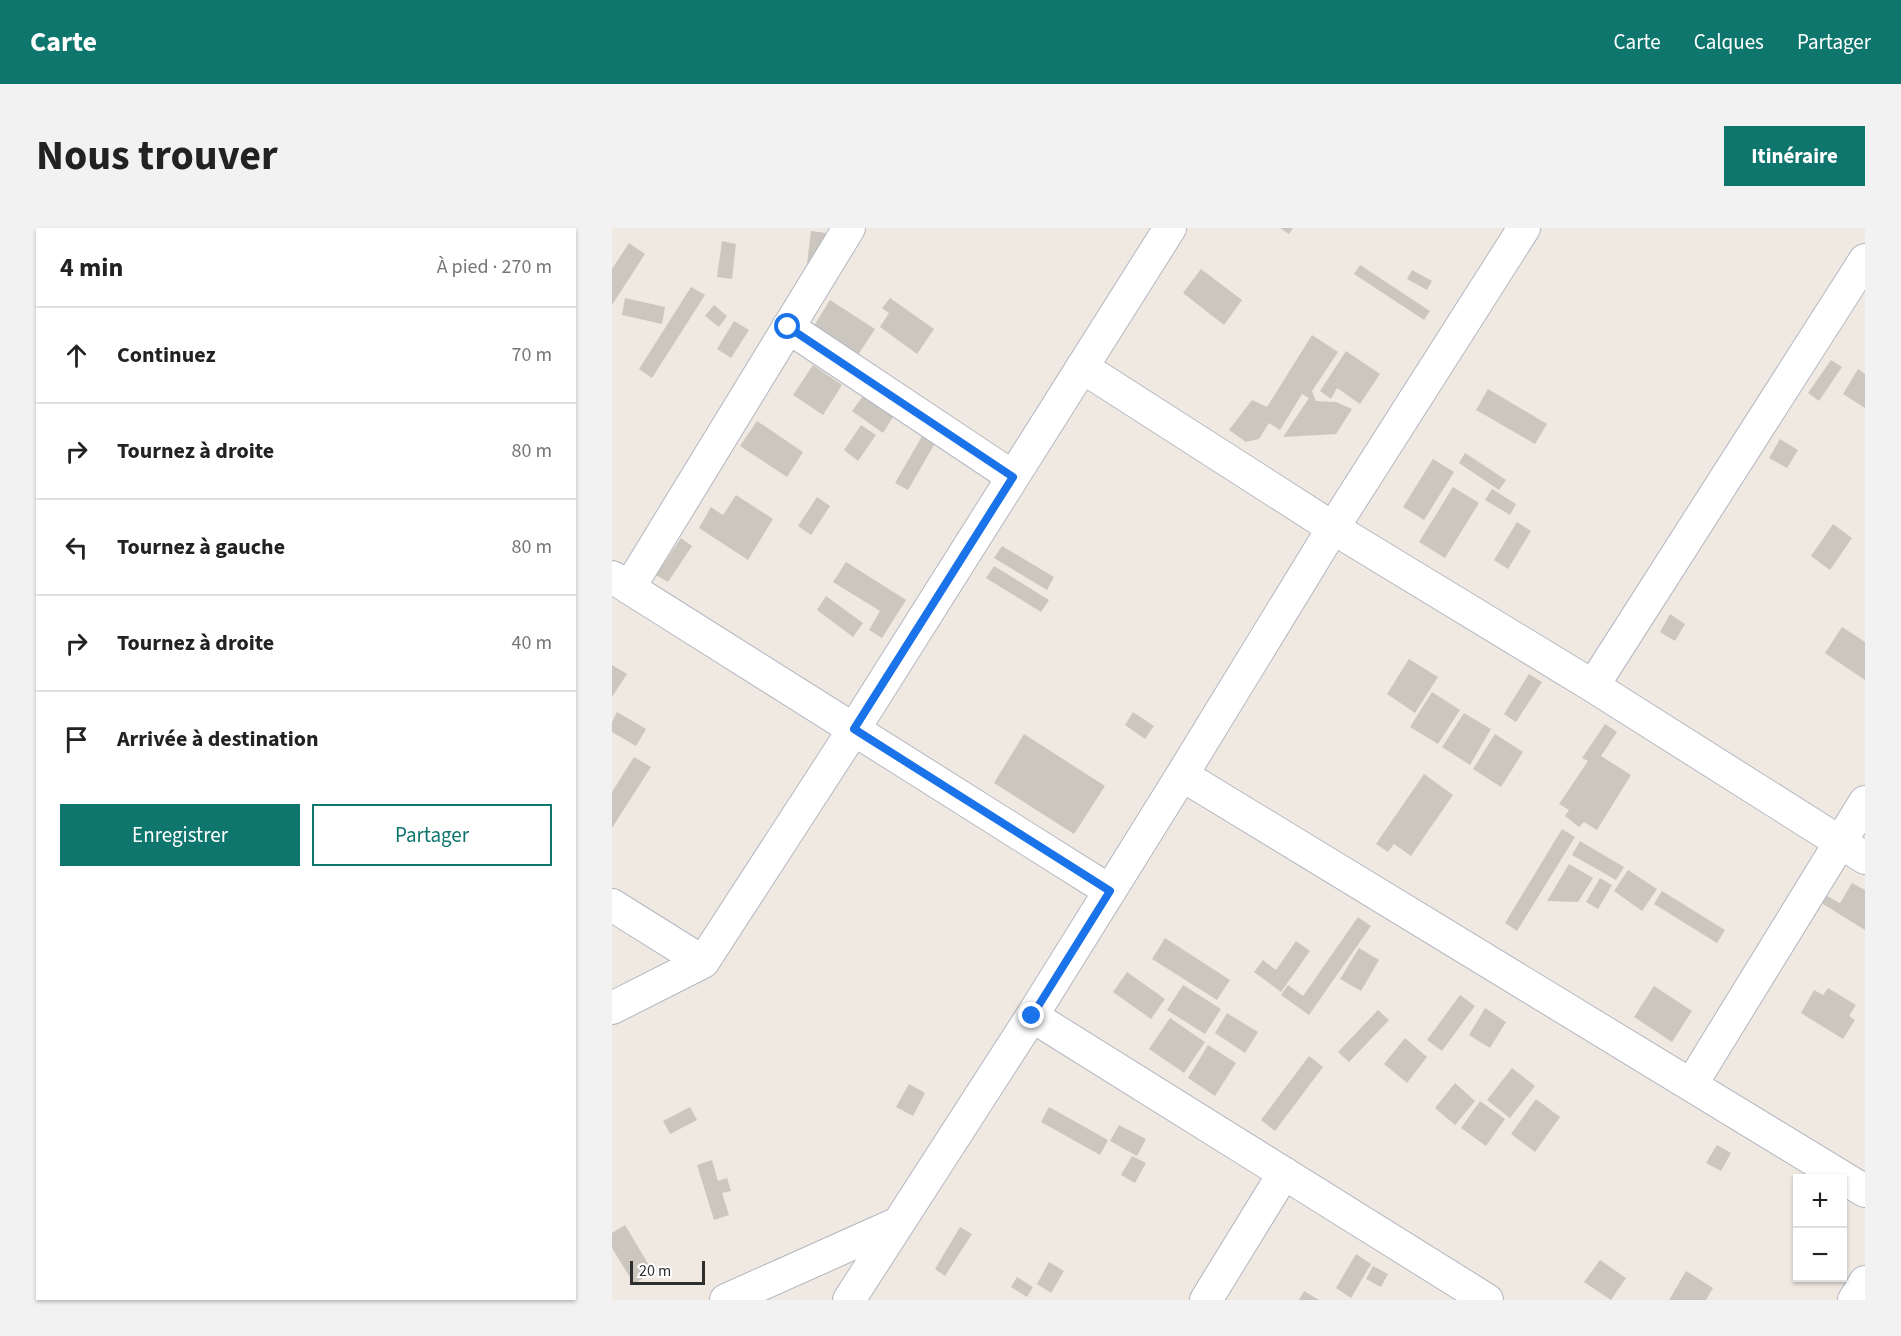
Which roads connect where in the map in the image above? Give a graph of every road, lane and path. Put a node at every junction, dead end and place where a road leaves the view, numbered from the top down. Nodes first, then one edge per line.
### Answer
1 (849, 228) edge
2 (1170, 228) edge
3 (1524, 228) edge
4 (1865, 260) edge
5 (788, 327) junction
6 (1082, 367) junction
7 (1013, 477) junction
8 (1333, 528) junction
9 (620, 583) edge
10 (1593, 686) junction
11 (854, 729) junction
12 (1182, 775) junction
13 (1865, 802) edge
14 (1853, 850) edge
15 (1110, 891) junction
16 (612, 904) edge
17 (703, 962) junction
18 (612, 1008) edge
19 (1032, 1016) junction
20 (1691, 1085) junction
21 (1284, 1173) junction
22 (1865, 1191) edge
23 (896, 1224) junction
24 (1865, 1282) edge
25 (726, 1300) edge
26 (849, 1300) edge
27 (1206, 1300) edge
28 (1487, 1300) edge
29 (1854, 1300) edge

1 - 5 street
2 - 6 street
3 - 8 street
4 - 10 street
5 - 7 street
5 - 9 street
6 - 7 street
6 - 8 street
7 - 11 street
8 - 10 street
8 - 12 street
9 - 11 street
10 - 14 street
11 - 15 street
11 - 17 street
12 - 15 street
12 - 20 street
13 - 14 street
14 - 20 street
15 - 19 street
16 - 17 street
17 - 18 street
19 - 21 street
19 - 23 street
20 - 22 street
21 - 27 street
21 - 28 street
23 - 25 street
23 - 26 street
24 - 29 street

